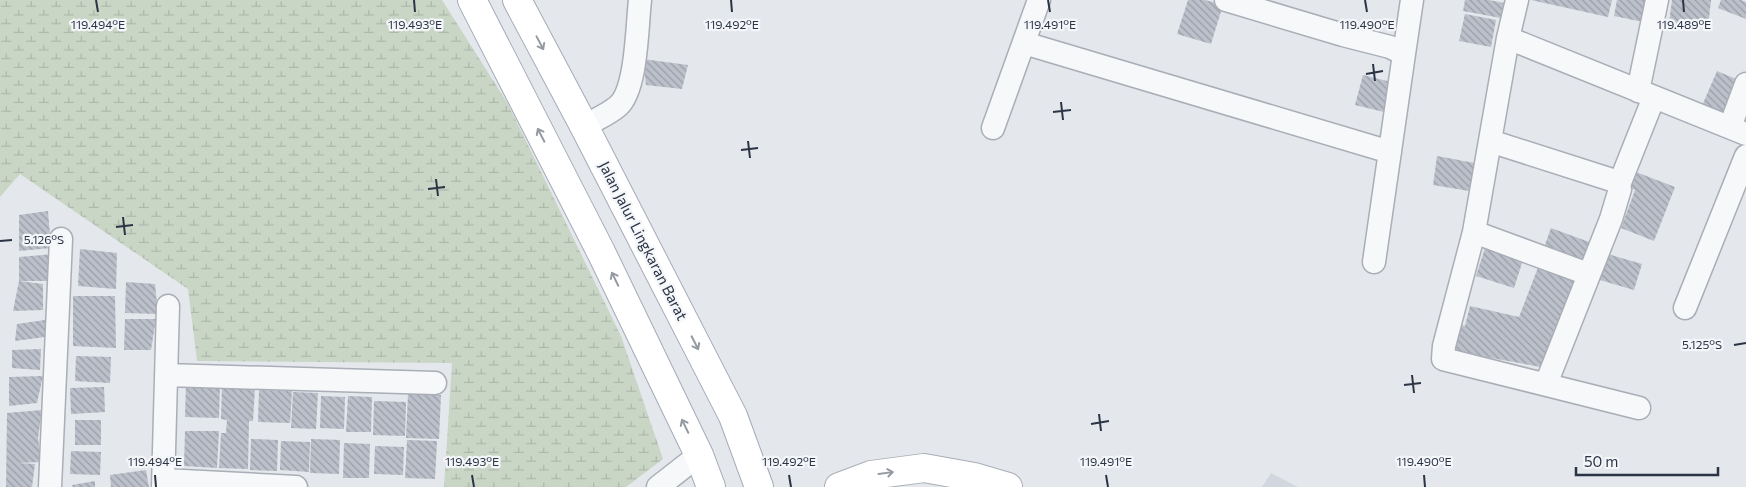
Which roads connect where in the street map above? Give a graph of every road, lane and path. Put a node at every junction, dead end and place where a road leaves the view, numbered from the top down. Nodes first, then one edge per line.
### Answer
1 (472, 0) edge
2 (517, 0) edge
3 (640, 0) edge
4 (1039, 0) edge
5 (1226, 0) edge
6 (1412, 0) edge
7 (1517, 0) edge
8 (1657, 0) edge
9 (1508, 38) junction
10 (1024, 43) junction
11 (1404, 54) junction
12 (1746, 84) edge
13 (1646, 94) junction
14 (584, 126) junction
15 (993, 128) dead end
16 (1738, 131) edge
17 (1490, 140) junction
18 (1390, 152) junction
19 (1746, 156) edge
20 (1619, 186) junction
21 (1474, 232) junction
22 (61, 239) dead end
23 (1374, 262) dead end
24 (1588, 274) junction
25 (168, 306) dead end
26 (1685, 308) dead end
27 (166, 375) junction
28 (435, 383) dead end
29 (1546, 384) junction
30 (1639, 408) dead end
31 (699, 455) junction
32 (163, 483) edge
33 (50, 487) edge
34 (296, 487) edge
35 (658, 487) edge
36 (711, 487) edge
37 (759, 487) edge
38 (839, 487) edge
39 (1008, 487) edge

31 -> 1 main road
2 -> 14 main road, Jalan Jalur Lingkaran Barat
3 - 14 street
4 - 10 street
5 - 11 street
6 - 11 street
7 - 9 street
8 - 13 street
9 - 13 street
9 - 17 street
10 - 15 street
10 - 18 street
11 - 18 street
12 - 16 street
13 - 16 street
13 - 20 street
14 -> 37 main road, Jalan Jalur Lingkaran Barat
17 - 20 street
17 - 21 street
18 - 23 street
19 - 26 street
20 - 24 street
21 - 24 street
21 - 29 street
22 - 33 street
24 - 29 street
25 - 27 street
27 - 28 street
27 - 32 street
29 - 30 street
31 - 35 street
31 - 36 main road
32 - 34 street
38 -> 39 main road

